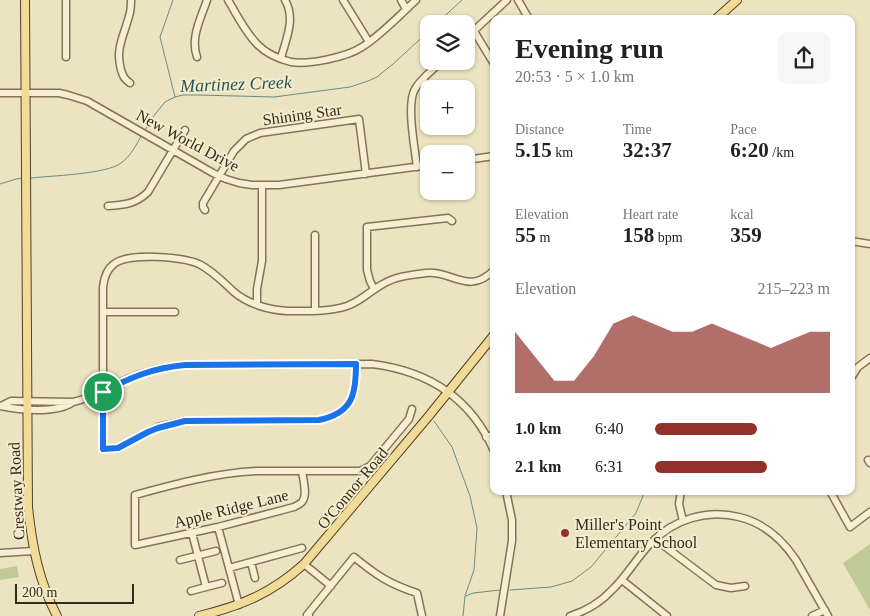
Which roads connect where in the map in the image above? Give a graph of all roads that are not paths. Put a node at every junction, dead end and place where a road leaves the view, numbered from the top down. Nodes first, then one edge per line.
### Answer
1 (25, 0) edge
2 (66, 0) edge
3 (131, 0) edge
4 (208, 0) edge
5 (228, 0) edge
6 (285, 0) edge
7 (343, 0) edge
8 (401, 0) edge
9 (416, 0) edge
10 (507, 0) edge
11 (518, 0) edge
12 (737, 0) edge
13 (406, 9) junction
14 (491, 15) edge
15 (527, 15) edge
16 (720, 15) edge
17 (490, 16) edge
18 (475, 30) edge
19 (475, 33) edge
20 (369, 42) junction
21 (66, 57) dead end
22 (197, 57) dead end
23 (490, 57) edge
24 (280, 58) junction
25 (433, 70) edge
26 (422, 80) edge
27 (420, 82) edge
28 (130, 83) dead end
29 (25, 92) junction
30 (0, 93) edge
31 (185, 130) dead end
32 (173, 150) junction
33 (490, 157) edge
34 (475, 159) edge
35 (420, 166) edge
36 (417, 167) junction
37 (366, 174) junction
38 (219, 176) junction
39 (262, 186) junction
40 (108, 206) dead end
41 (205, 210) dead end
42 (452, 221) dead end
43 (315, 235) dead end
44 (855, 242) edge
45 (870, 244) edge
46 (490, 274) edge
47 (374, 289) junction
48 (256, 304) junction
49 (315, 310) junction
50 (103, 312) junction
51 (175, 312) dead end
52 (490, 339) edge
53 (870, 358) edge
54 (356, 364) junction
55 (855, 372) edge
56 (103, 392) junction
57 (448, 392) junction
58 (47, 401) junction
59 (73, 402) junction
60 (27, 405) junction
61 (0, 406) edge
62 (47, 409) junction
63 (412, 409) dead end
64 (490, 436) edge
65 (486, 437) junction
66 (490, 444) edge
67 (302, 471) junction
68 (507, 495) edge
69 (680, 495) edge
70 (832, 495) edge
71 (870, 512) edge
72 (683, 521) junction
73 (218, 527) junction
74 (192, 533) junction
75 (655, 539) junction
76 (302, 548) dead end
77 (216, 551) dead end
78 (34, 552) junction
79 (0, 553) edge
80 (198, 555) junction
81 (180, 560) dead end
82 (251, 562) junction
83 (304, 564) junction
84 (229, 568) junction
85 (255, 578) dead end
86 (622, 580) junction
87 (222, 583) dead end
88 (331, 586) junction
89 (745, 586) dead end
90 (206, 587) junction
91 (191, 591) dead end
92 (239, 605) junction
93 (826, 613) edge
94 (308, 615) edge
95 (57, 616) edge
96 (199, 616) edge
97 (422, 616) edge
98 (500, 616) edge
99 (572, 616) edge
100 (667, 616) edge
101 (812, 616) edge

1 - 29 main road, Crestway Road
2 - 21 street
3 - 28 street
4 - 22 street
5 - 24 street
6 - 24 street
7 - 20 street
8 - 13 street
9 - 13 street
10 - 14 street
11 - 15 street
12 - 16 main road
13 - 20 street
17 - 18 street
19 - 23 street
20 - 24 street
25 - 26 street
27 - 36 street
29 - 30 street, New World Drive
29 - 32 street, New World Drive
29 - 60 main road, Crestway Road
31 - 32 street
32 - 38 street, New World Drive
32 - 40 street
33 - 34 street
35 - 36 street, New World Drive
36 - 37 street, New World Drive
37 - 38 street, Shining Star
37 - 39 street, New World Drive
38 - 39 street, New World Drive
38 - 41 street, Shining Star
39 - 48 street
42 - 47 street
43 - 49 street
44 - 45 street
46 - 47 street
47 - 49 street
48 - 49 street
48 - 50 street
50 - 51 street
50 - 56 street
52 - 57 main road, O'Connor Road
53 - 55 street
54 - 56 street
54 - 56 street
54 - 57 street
56 - 59 street
57 - 65 street
57 - 83 main road, O'Connor Road
58 - 59 street
58 - 60 street
58 - 62 street
59 - 62 street
60 - 61 street
60 - 62 street
60 - 78 main road, Crestway Road
63 - 67 street
64 - 65 street
65 - 66 street
67 - 73 street, Apple Ridge Lane
67 - 74 street, Apple Ridge Lane
68 - 98 street
69 - 72 street
70 - 71 street
72 - 75 street
72 - 93 street
73 - 74 street, Apple Ridge Lane
73 - 84 street
74 - 80 street
75 - 86 street
75 - 89 street
76 - 82 street
77 - 80 street
78 - 79 street
78 - 95 main road, Crestway Road
80 - 81 street
80 - 90 street
82 - 84 street
82 - 85 street
83 - 88 street
83 - 92 main road, O'Connor Road
84 - 92 street
86 - 99 street
86 - 100 street
87 - 90 street
88 - 94 street
88 - 97 street
90 - 91 street
92 - 96 main road, O'Connor Road
93 - 101 street

